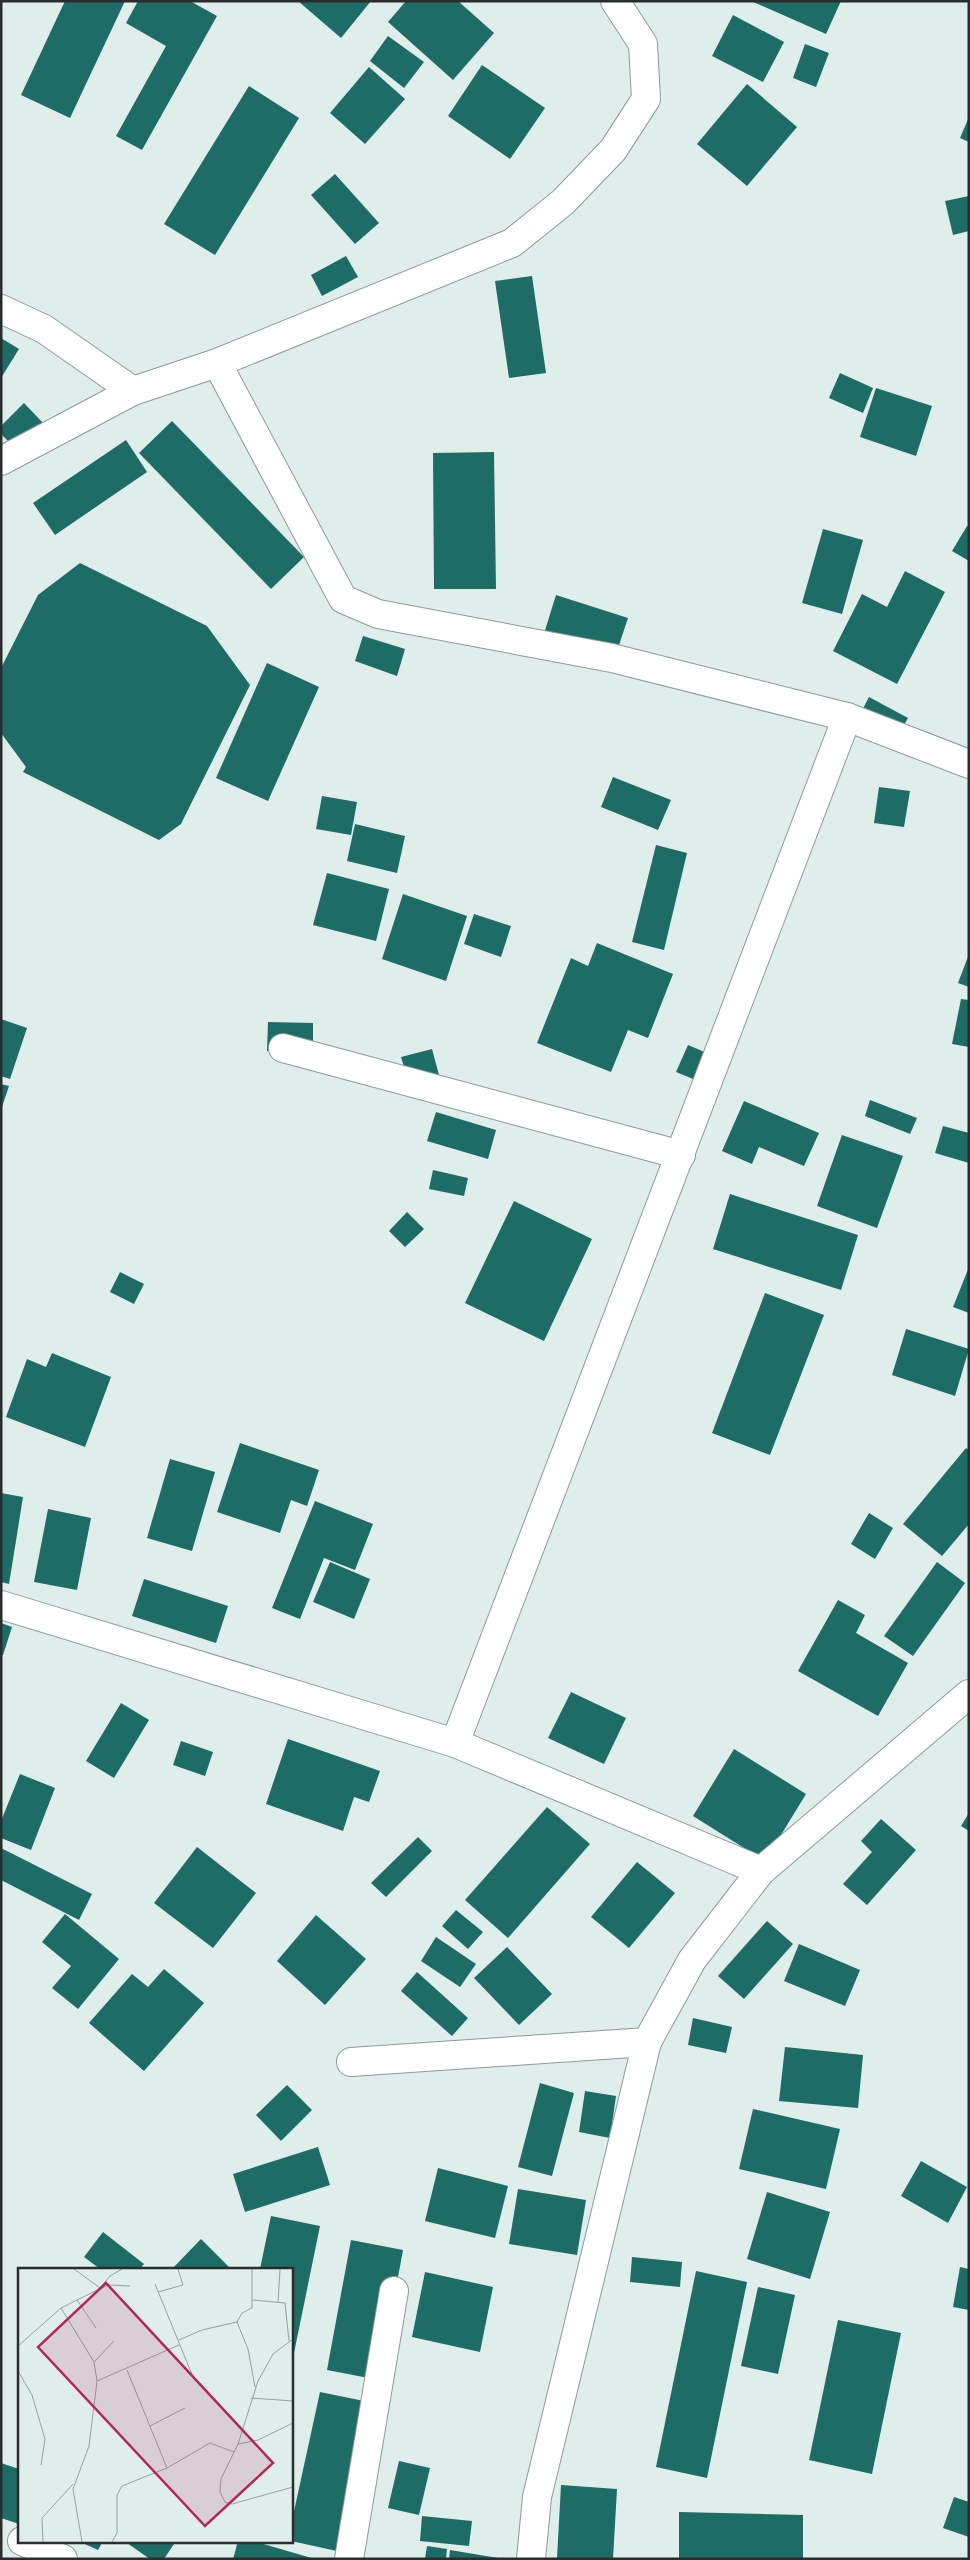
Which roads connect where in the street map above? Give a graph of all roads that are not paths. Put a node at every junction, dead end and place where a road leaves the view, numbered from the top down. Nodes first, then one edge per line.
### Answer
1 (615, 1) edge
2 (1, 309) edge
3 (217, 363) junction
4 (132, 391) junction
5 (1, 461) edge
6 (847, 717) junction
7 (969, 764) edge
8 (284, 1048) dead end
9 (681, 1155) junction
10 (1, 1605) edge
11 (969, 1694) edge
12 (455, 1743) junction
13 (761, 1871) junction
14 (647, 2042) junction
15 (351, 2062) dead end
16 (394, 2291) dead end
17 (1, 2532) edge
18 (18, 2540) edge
19 (24, 2542) edge
20 (63, 2559) edge
21 (349, 2559) edge
22 (531, 2559) edge

1 - 3 street
2 - 4 street
3 - 4 street
3 - 6 street
4 - 5 street
6 - 7 street
6 - 9 street
8 - 9 street
9 - 12 street
10 - 12 street
11 - 13 street
12 - 13 street
13 - 14 street
14 - 15 street
14 - 22 street
16 - 21 street
17 - 18 street
19 - 20 street

